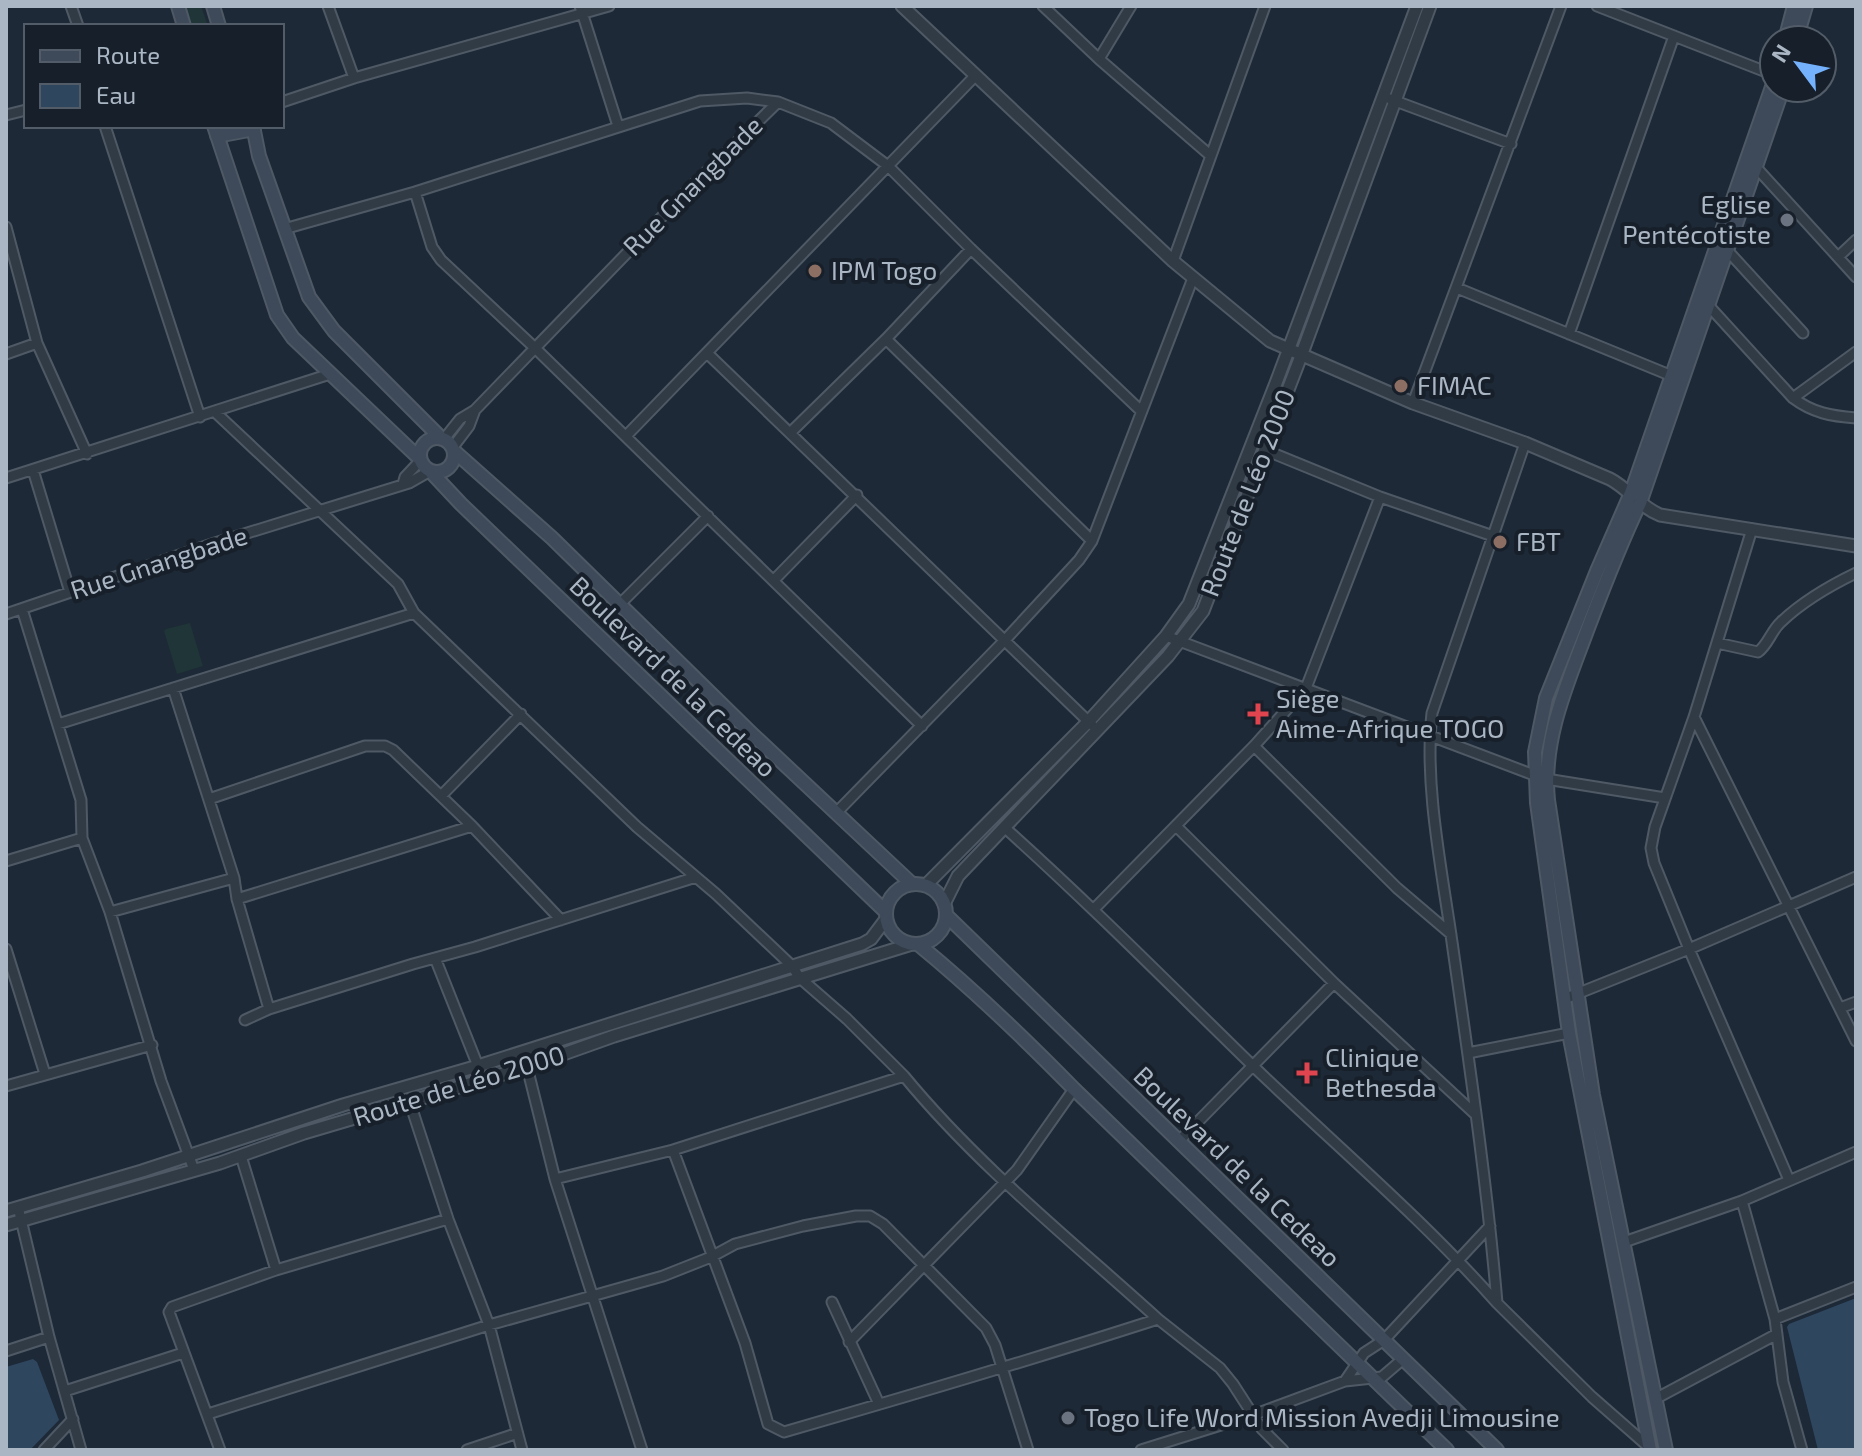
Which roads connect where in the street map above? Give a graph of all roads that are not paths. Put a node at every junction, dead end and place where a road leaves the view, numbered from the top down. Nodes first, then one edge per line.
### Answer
1 (328, 6) edge
2 (609, 6) edge
3 (902, 6) edge
4 (1043, 6) edge
5 (1131, 6) edge
6 (1265, 6) edge
7 (1417, 6) edge
8 (1430, 6) edge
9 (1561, 6) edge
10 (1597, 6) edge
11 (582, 11) edge
12 (1674, 36) junction
13 (1099, 59) junction
14 (1758, 71) edge
15 (976, 75) junction
16 (354, 78) junction
17 (1389, 98) junction
18 (284, 101) edge
19 (778, 102) junction
20 (1767, 104) edge
21 (1776, 104) edge
22 (618, 126) junction
23 (106, 128) edge
24 (245, 128) edge
25 (255, 128) edge
26 (216, 131) edge
27 (1511, 144) junction
28 (1211, 156) junction
29 (1752, 164) junction
30 (888, 166) junction
31 (415, 192) junction
32 (284, 229) junction
33 (6, 230) edge
34 (1856, 240) edge
35 (971, 249) junction
36 (1727, 250) junction
37 (1838, 257) junction
38 (1173, 261) junction
39 (1856, 277) edge
40 (1193, 278) junction
41 (1457, 288) junction
42 (1708, 305) junction
43 (1803, 333) dead end
44 (1569, 334) junction
45 (886, 339) junction
46 (37, 343) junction
47 (535, 348) junction
48 (1288, 351) junction
49 (1856, 352) edge
50 (707, 353) junction
51 (6, 354) edge
52 (1301, 356) junction
53 (330, 374) junction
54 (1672, 376) junction
55 (1793, 398) junction
56 (1413, 403) junction
57 (1140, 410) junction
58 (215, 412) junction
59 (200, 417) junction
60 (1856, 418) edge
61 (791, 432) junction
62 (626, 436) junction
63 (1525, 443) junction
64 (448, 444) junction
65 (1265, 450) junction
66 (87, 454) junction
67 (420, 460) junction
68 (33, 470) junction
69 (430, 472) junction
70 (6, 478) edge
71 (403, 484) junction
72 (857, 495) junction
73 (1380, 497) junction
74 (1636, 498) junction
75 (318, 511) junction
76 (708, 516) junction
77 (1752, 529) junction
78 (1493, 536) junction
79 (1092, 541) junction
80 (1856, 546) edge
81 (1856, 573) edge
82 (774, 580) junction
83 (70, 592) junction
84 (620, 604) junction
85 (22, 609) junction
86 (414, 613) junction
87 (6, 614) edge
88 (1166, 636) junction
89 (1006, 639) junction
90 (1181, 642) junction
91 (1717, 643) junction
92 (173, 688) junction
93 (1306, 688) junction
94 (521, 714) junction
95 (1694, 717) junction
96 (58, 724) junction
97 (922, 726) junction
98 (1093, 726) junction
99 (1429, 737) junction
100 (1254, 746) junction
101 (1540, 777) junction
102 (441, 796) junction
103 (1665, 798) junction
104 (209, 799) junction
105 (836, 813) junction
106 (472, 826) junction
107 (1176, 826) junction
108 (1004, 827) junction
109 (82, 838) junction
110 (6, 861) edge
111 (696, 877) junction
112 (1856, 877) edge
113 (234, 878) junction
114 (912, 884) junction
115 (926, 885) junction
116 (237, 899) junction
117 (1788, 907) junction
118 (1094, 909) junction
119 (945, 910) junction
120 (110, 912) junction
121 (886, 916) junction
122 (561, 920) junction
123 (1451, 934) junction
124 (915, 944) junction
125 (6, 949) edge
126 (1689, 949) junction
127 (435, 958) junction
128 (791, 965) junction
129 (9, 968) edge
130 (800, 978) junction
131 (1334, 983) junction
132 (1577, 993) junction
133 (1564, 999) junction
134 (1856, 1002) edge
135 (1840, 1008) junction
136 (269, 1009) junction
137 (245, 1020) dead end
138 (1569, 1033) junction
139 (1856, 1041) edge
140 (152, 1045) junction
141 (1468, 1053) junction
142 (478, 1066) junction
143 (527, 1067) junction
144 (1254, 1067) junction
145 (45, 1074) junction
146 (904, 1076) junction
147 (6, 1086) edge
148 (1074, 1089) junction
149 (409, 1100) junction
150 (1475, 1114) junction
151 (1179, 1141) junction
152 (673, 1150) junction
153 (1856, 1152) edge
154 (189, 1155) junction
155 (241, 1156) junction
156 (194, 1170) junction
157 (555, 1179) junction
158 (1789, 1180) junction
159 (1007, 1181) junction
160 (1742, 1201) junction
161 (12, 1209) edge
162 (448, 1219) junction
163 (22, 1220) junction
164 (6, 1225) edge
165 (1490, 1226) junction
166 (1624, 1242) junction
167 (711, 1257) junction
168 (1459, 1260) junction
169 (923, 1265) junction
170 (276, 1270) junction
171 (1856, 1287) edge
172 (593, 1294) junction
173 (832, 1302) dead end
174 (1497, 1303) junction
175 (1158, 1319) junction
176 (1775, 1319) junction
177 (489, 1325) junction
178 (1777, 1334) junction
179 (49, 1337) junction
180 (1384, 1340) junction
181 (849, 1342) junction
182 (6, 1351) edge
183 (183, 1353) junction
184 (1403, 1359) junction
185 (1357, 1362) junction
186 (1002, 1369) junction
187 (1373, 1378) junction
188 (1345, 1381) junction
189 (65, 1391) junction
190 (1655, 1399) junction
191 (879, 1404) junction
192 (208, 1414) junction
193 (1253, 1415) junction
194 (73, 1419) junction
195 (515, 1434) junction
196 (1650, 1448) edge
197 (44, 1450) edge
198 (81, 1450) edge
199 (220, 1450) edge
200 (467, 1450) edge
201 (522, 1450) edge
202 (642, 1450) edge
203 (1028, 1450) edge
204 (1141, 1450) edge
205 (1283, 1450) edge
206 (1447, 1450) edge
207 (1497, 1450) edge
208 (1666, 1450) edge
209 (1802, 1450) edge

1 - 16 street
2 - 11 street
3 - 15 street
4 - 13 street
5 - 13 street
6 - 28 street
7 - 17 street, Route de Léo 2000
8 - 17 street, Route de Léo 2000
9 - 27 street
10 - 12 street
11 - 16 street
11 - 22 street
12 - 14 street
12 - 44 street
13 - 28 street
15 - 30 street
15 - 38 street
16 - 18 street
17 - 27 street
17 - 48 street, Route de Léo 2000
17 - 52 street, Route de Léo 2000
19 - 22 street
19 - 30 street, Rue Gnangbade
19 - 47 street, Rue Gnangbade
20 - 29 main road
21 - 29 main road
22 - 31 street
23 - 59 street
24 - 26 main road
25 - 32 main road, Boulevard de la Cedeao
26 - 53 main road
27 - 41 street
28 - 38 street
29 - 36 main road
29 - 37 street
29 - 54 main road
30 - 35 street, Rue Gnangbade
30 - 50 street
31 - 32 street
31 - 47 street
32 - 64 main road, Boulevard de la Cedeao
33 - 46 street
34 - 37 street
35 - 45 street
35 - 57 street, Rue Gnangbade
36 - 42 main road
36 - 43 street
37 - 39 street
38 - 40 street
40 - 48 street
40 - 57 street
41 - 44 street
41 - 56 street
42 - 55 street
42 - 74 main road
44 - 54 street
45 - 61 street
45 - 79 street
46 - 51 street
46 - 66 street
47 - 62 street
47 - 64 street, Rue Gnangbade
48 - 52 street
48 - 88 street, Route de Léo 2000
49 - 55 street
50 - 61 street
50 - 62 street
52 - 56 street
52 - 65 street, Route de Léo 2000
53 - 58 street
53 - 67 main road
54 - 74 main road
55 - 60 street
56 - 63 street
57 - 79 street
58 - 59 street
58 - 75 street
59 - 66 street
61 - 72 street
62 - 76 street
63 - 74 street
63 - 78 street
64 - 67 main road
64 - 69 main road
64 - 84 main road, Boulevard de la Cedeao
65 - 73 street
65 - 90 street, Route de Léo 2000
66 - 68 street
67 - 69 main road
67 - 71 street
68 - 70 street
68 - 83 street
69 - 71 street, Rue Gnangbade
69 - 121 main road, Boulevard de la Cedeao
71 - 75 street, Rue Gnangbade
72 - 82 street
72 - 89 street
73 - 78 street
73 - 93 street
74 - 77 street
74 - 101 main road
75 - 83 street, Rue Gnangbade
75 - 86 street
76 - 82 street
76 - 84 street
77 - 80 street
77 - 91 street
78 - 99 street
79 - 89 street
81 - 91 street
82 - 97 street
83 - 85 street, Rue Gnangbade
84 - 105 main road, Boulevard de la Cedeao
85 - 87 street, Rue Gnangbade
85 - 96 street
86 - 92 street
86 - 94 street
88 - 90 street
88 - 98 street, Route de Léo 2000
89 - 97 street
89 - 98 street
90 - 93 street
90 - 98 street, Route de Léo 2000
91 - 95 street
92 - 96 street
92 - 104 street
93 - 99 street
93 - 100 street
94 - 102 street
94 - 111 street
95 - 103 street
95 - 117 street
96 - 109 street
97 - 105 street
98 - 108 street, Route de Léo 2000
98 - 115 street, Route de Léo 2000
99 - 101 street
99 - 123 street
100 - 107 street
100 - 123 street
101 - 103 street
101 - 132 main road
101 - 133 main road
102 - 104 street
102 - 106 street
103 - 126 street
104 - 113 street
105 - 114 main road, Boulevard de la Cedeao
106 - 116 street
106 - 122 street
107 - 118 street
107 - 131 street
108 - 118 street
108 - 119 street, Route de Léo 2000
109 - 110 street
109 - 120 street
111 - 122 street
111 - 128 street
112 - 117 street
113 - 116 street
113 - 120 street
114 - 115 main road
114 - 121 main road
115 - 119 main road
116 - 136 street
117 - 126 street
117 - 135 street
118 - 144 street
119 - 124 main road
119 - 151 main road, Boulevard de la Cedeao
120 - 140 street
121 - 124 main road
121 - 128 street, Route de Léo 2000
122 - 127 street
123 - 141 street
124 - 130 street, Route de Léo 2000
124 - 148 main road
125 - 129 street
126 - 132 street
126 - 158 street
127 - 136 street
127 - 142 street
128 - 130 street
128 - 142 street, Route de Léo 2000
129 - 145 street
130 - 143 street, Route de Léo 2000
130 - 146 street
131 - 144 street
131 - 150 street
132 - 133 street
132 - 166 main road
133 - 138 main road
134 - 135 street
135 - 139 street
136 - 137 street
138 - 141 street
138 - 196 main road
140 - 145 street
140 - 154 street
141 - 150 street
142 - 154 street, Route de Léo 2000
143 - 149 street, Route de Léo 2000
143 - 157 street
144 - 151 street
144 - 168 street
145 - 147 street
146 - 152 street
146 - 159 street
148 - 159 street
148 - 185 main road
149 - 155 street, Route de Léo 2000
149 - 162 street
150 - 165 street
151 - 180 main road, Boulevard de la Cedeao
152 - 157 street
152 - 167 street
153 - 158 street
154 - 156 street
154 - 161 street, Route de Léo 2000
155 - 156 street, Route de Léo 2000
155 - 170 street
156 - 163 street, Route de Léo 2000
157 - 172 street
158 - 160 street
159 - 169 street
159 - 175 street
160 - 166 street
160 - 176 street
161 - 163 street
162 - 170 street
162 - 177 street
163 - 164 street, Route de Léo 2000
163 - 179 street
165 - 168 street
165 - 174 street
166 - 190 main road
167 - 169 street
167 - 172 street
167 - 191 street
168 - 174 street
168 - 180 street
169 - 181 street
169 - 186 street
170 - 183 street
171 - 176 street
172 - 177 street
172 - 202 street
173 - 181 street
174 - 196 street
175 - 186 street
175 - 193 street
176 - 178 street
177 - 192 street
177 - 195 street
178 - 190 street
178 - 209 street
179 - 182 street
179 - 189 street
180 - 184 main road, Boulevard de la Cedeao
180 - 185 street
181 - 191 street
183 - 189 street
183 - 192 street
184 - 187 street
184 - 207 main road, Boulevard de la Cedeao
185 - 187 main road
185 - 188 street
186 - 191 street
186 - 203 street
187 - 188 street
187 - 206 main road
188 - 193 street
189 - 194 street
190 - 208 main road
192 - 199 street
193 - 204 street
193 - 205 street
194 - 197 street
194 - 198 street
195 - 200 street
195 - 201 street

